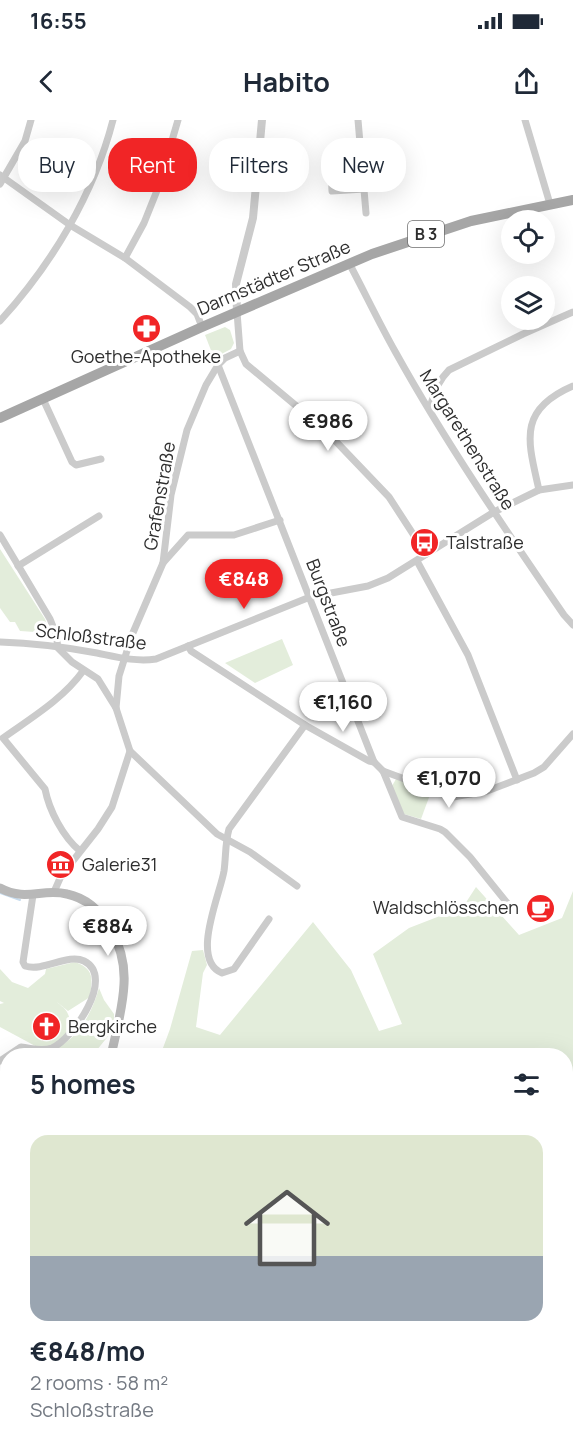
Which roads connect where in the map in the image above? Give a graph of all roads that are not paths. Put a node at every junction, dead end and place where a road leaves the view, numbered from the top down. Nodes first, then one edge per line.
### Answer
1 (31, 120) edge
2 (114, 120) edge
3 (178, 120) edge
4 (262, 120) edge
5 (358, 120) edge
6 (525, 120) edge
7 (360, 138) edge
8 (1, 179) edge
9 (364, 192) edge
10 (573, 200) edge
11 (550, 204) junction
12 (366, 213) dead end
13 (70, 225) junction
14 (125, 258) junction
15 (349, 263) junction
16 (237, 312) junction
17 (573, 312) edge
18 (0, 321) edge
19 (202, 327) junction
20 (240, 351) junction
21 (218, 364) junction
22 (573, 386) edge
23 (43, 399) junction
24 (428, 406) junction
25 (0, 418) edge
26 (101, 459) dead end
27 (573, 485) edge
28 (539, 490) junction
29 (494, 512) junction
30 (99, 516) dead end
31 (280, 520) junction
32 (0, 535) edge
33 (426, 554) junction
34 (417, 561) junction
35 (163, 563) junction
36 (18, 566) junction
37 (310, 597) junction
38 (573, 625) edge
39 (0, 642) edge
40 (188, 646) junction
41 (58, 648) junction
42 (125, 659) junction
43 (83, 671) junction
44 (116, 708) junction
45 (306, 725) junction
46 (573, 734) edge
47 (130, 751) junction
48 (374, 762) junction
49 (383, 771) junction
50 (517, 780) junction
51 (227, 838) junction
52 (80, 851) junction
53 (297, 886) dead end
54 (0, 888) edge
55 (54, 892) junction
56 (33, 895) junction
57 (508, 904) dead end
58 (269, 919) dead end
59 (51, 1048) edge
60 (112, 1048) edge

1 - 8 street
2 - 13 street
3 - 14 street
4 - 16 street
5 - 7 street
6 - 11 street
8 - 13 street
9 - 12 street
10 - 11 main road, Darmstädter Straße / B 3
11 - 15 main road, Darmstädter Straße / B 3
13 - 14 street
13 - 18 street
14 - 19 street
15 - 16 main road, Darmstädter Straße / B 3
15 - 24 street, Margarethenstraße
16 - 19 main road, Darmstädter Straße / B 3
16 - 20 street
17 - 24 street
19 - 23 main road, Darmstädter Straße / B 3
20 - 21 street
20 - 33 street
21 - 31 street, Burgstraße
21 - 35 street, Grafenstraße
22 - 28 street
23 - 25 main road, Darmstädter Straße / B 3
23 - 26 street
24 - 29 street, Margarethenstraße
27 - 28 street, Schloßstraße
28 - 29 street, Schloßstraße
29 - 33 street, Schloßstraße
29 - 38 street, Margarethenstraße
30 - 36 street
31 - 35 street
31 - 37 street, Burgstraße
32 - 36 street
33 - 34 street, Schloßstraße
34 - 37 street, Schloßstraße
34 - 50 street
35 - 42 street, Grafenstraße
36 - 41 street
37 - 40 street, Schloßstraße
37 - 48 street, Burgstraße
39 - 41 street, Schloßstraße
40 - 42 street, Schloßstraße
40 - 45 street
41 - 42 street, Schloßstraße
41 - 43 street
42 - 44 street, Grafenstraße
43 - 44 street
43 - 52 street
44 - 47 street
45 - 48 street
45 - 51 street
46 - 50 street
47 - 51 street
47 - 52 street
48 - 49 street, Burgstraße
49 - 50 street
49 - 57 street, Burgstraße
51 - 53 street
51 - 58 street
52 - 55 street
54 - 56 main road
55 - 56 main road
55 - 60 main road
56 - 59 street

